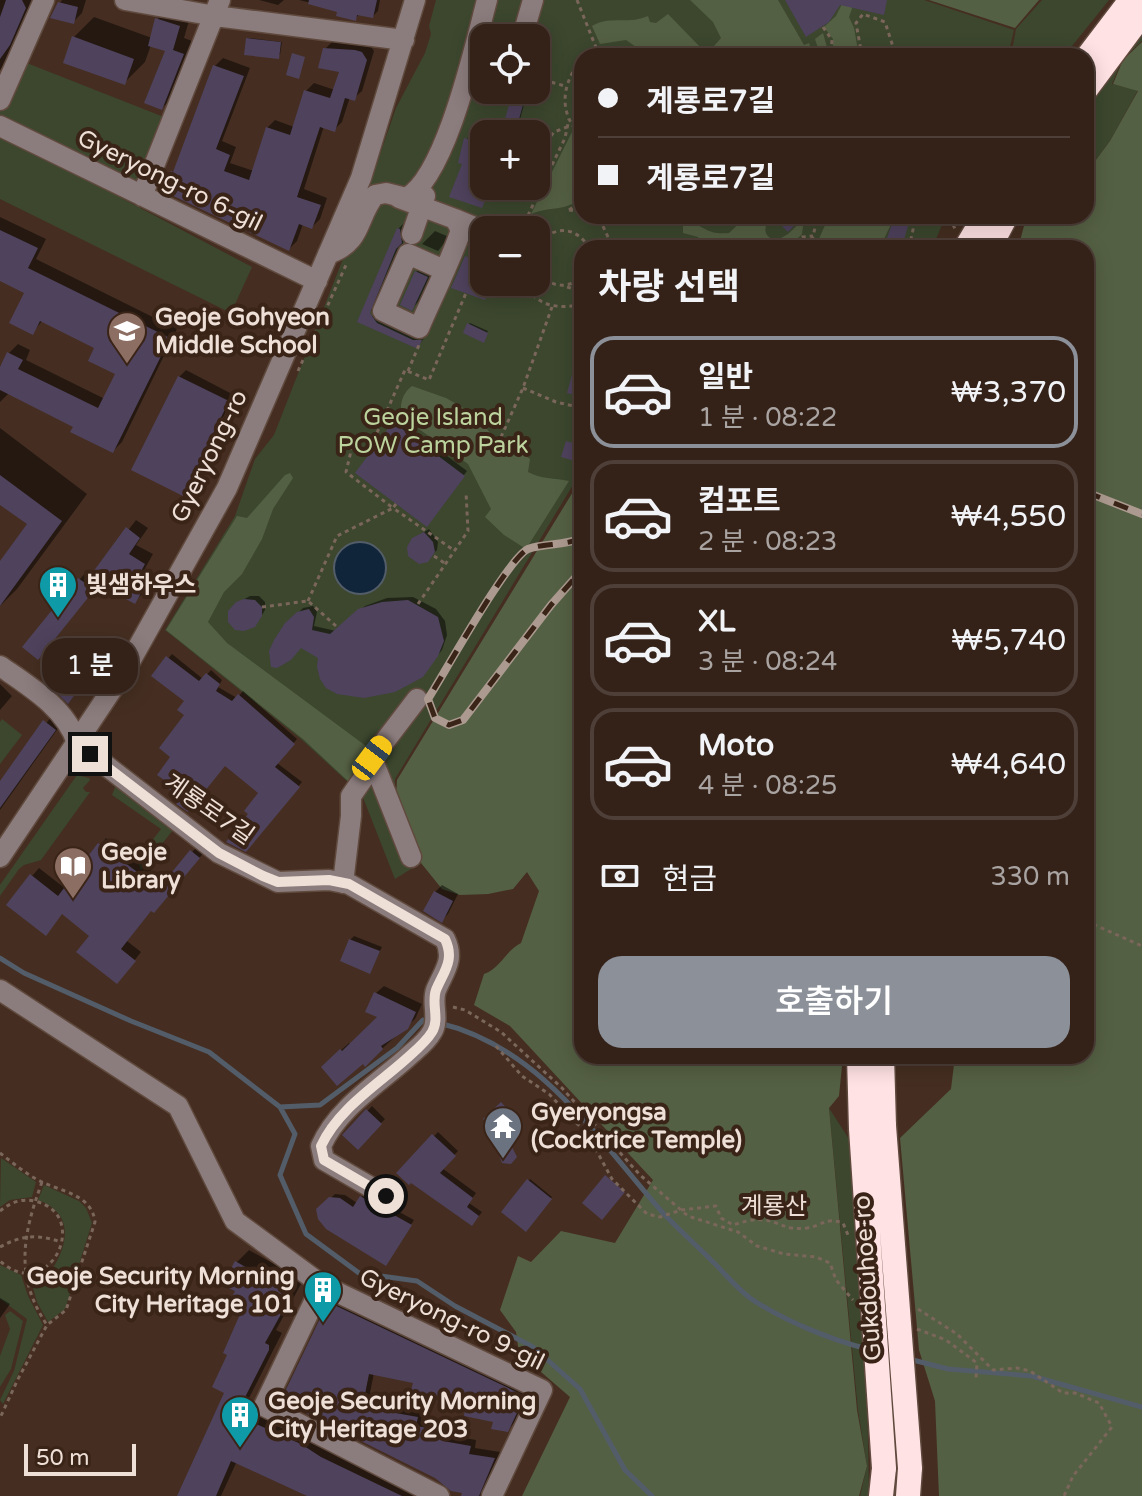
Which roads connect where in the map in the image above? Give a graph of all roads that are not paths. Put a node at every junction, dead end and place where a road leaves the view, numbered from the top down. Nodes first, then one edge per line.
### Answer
1 (44, 0) edge
2 (125, 0) edge
3 (415, 0) edge
4 (487, 0) edge
5 (533, 0) edge
6 (1131, 0) edge
7 (217, 8) edge
8 (1142, 14) edge
9 (483, 24) edge
10 (526, 24) edge
11 (404, 40) junction
12 (1094, 49) edge
13 (1094, 78) edge
14 (470, 80) edge
15 (0, 100) edge
16 (0, 126) edge
17 (442, 149) junction
18 (358, 185) junction
19 (142, 196) junction
20 (392, 196) junction
21 (435, 208) junction
22 (470, 224) edge
23 (328, 254) junction
24 (444, 270) dead end
25 (317, 281) junction
26 (0, 666) edge
27 (417, 699) dead end
28 (77, 743) junction
29 (372, 758) junction
30 (0, 857) edge
31 (411, 857) dead end
32 (343, 883) junction
33 (0, 990) edge
34 (860, 1064) edge
35 (881, 1064) edge
36 (872, 1128) junction
37 (386, 1196) dead end
38 (322, 1285) junction
39 (439, 1496) edge
40 (492, 1496) edge
41 (881, 1496) edge
42 (908, 1496) edge

1 - 15 street
2 - 7 street
3 - 11 street, Gyeryong-ro
4 - 9 street
5 - 10 street
6 - 12 highway
7 - 11 street
7 - 19 street
8 - 13 highway
11 - 18 street, Gyeryong-ro
14 - 17 street
16 - 19 street, Gyeryong-ro 6-gil
17 - 20 street
17 - 21 street
18 - 20 street
18 - 23 street, Gyeryong-ro
19 - 25 street, Gyeryong-ro 6-gil
20 - 21 street
20 - 21 street
20 - 23 street
21 - 22 street
21 - 24 street
23 - 25 street, Gyeryong-ro
25 - 28 street, Gyeryong-ro
26 - 28 street, 계룡로7길
27 - 29 street
28 - 30 street, Gyeryong-ro
28 - 32 street, 계룡로7길
29 - 31 street
29 - 32 street
32 - 37 street, 계룡로7길
33 - 38 street, Gyeryong-ro 9-gil
34 - 36 highway, Gukdouhoe-ro
35 - 36 highway, Gukdouhoe-ro
36 - 41 highway, Gukdouhoe-ro, bridge
36 - 42 highway, Gukdouhoe-ro, bridge
38 - 39 street, Gyeryong-ro 9-gil
38 - 40 street, Gyeryong-ro 9-gil

